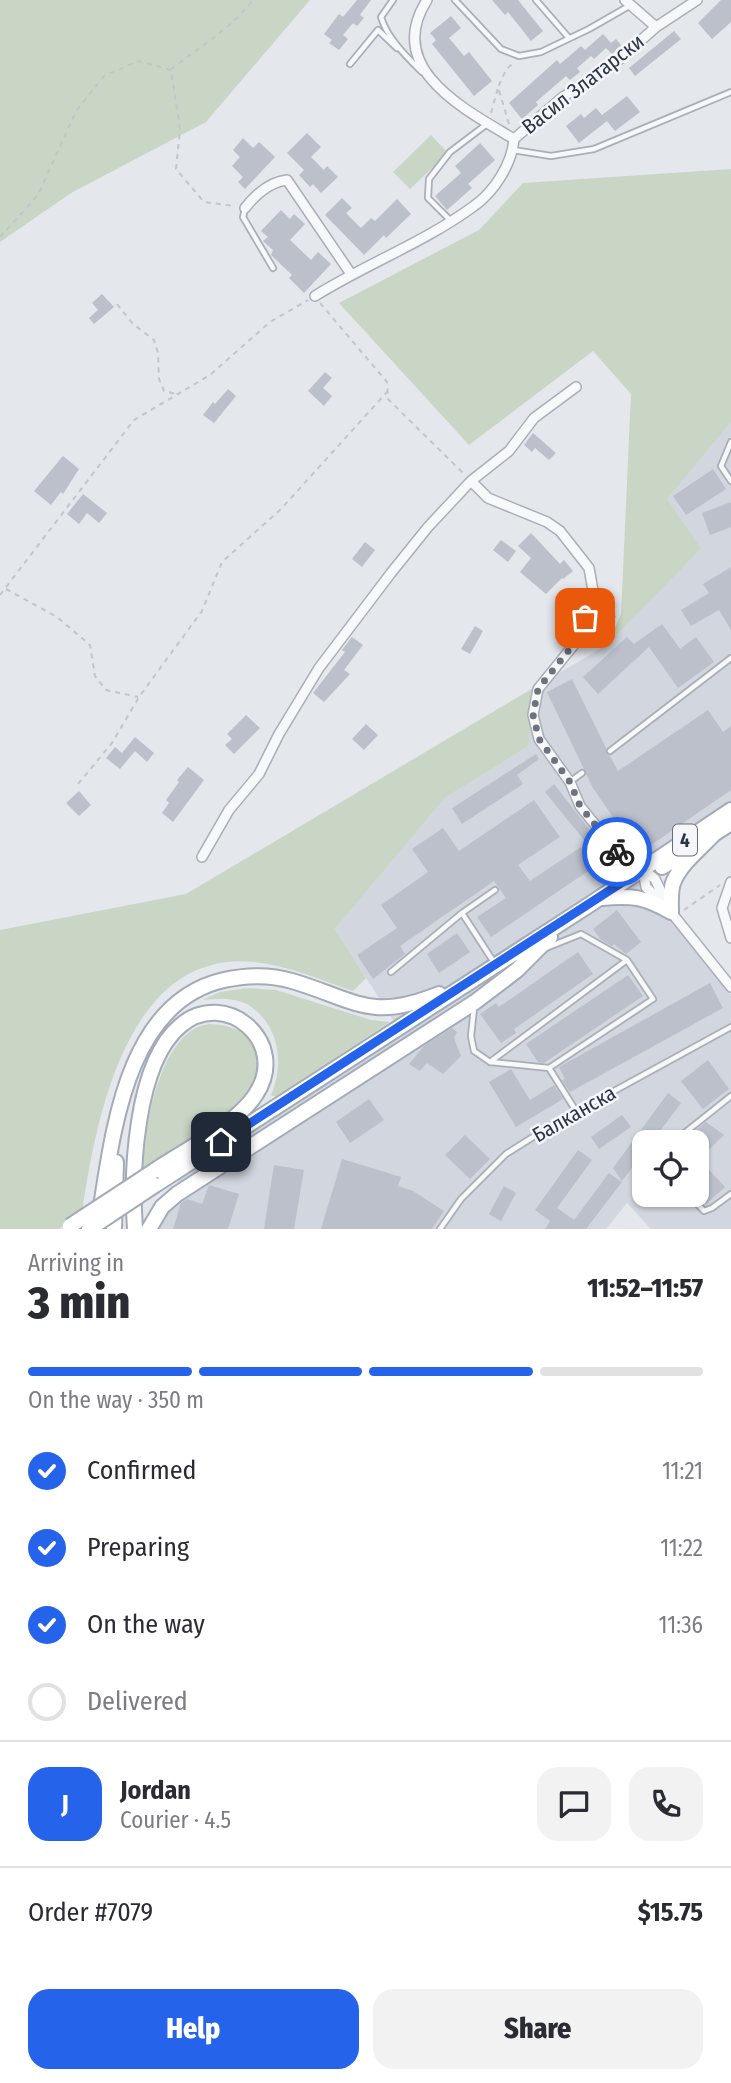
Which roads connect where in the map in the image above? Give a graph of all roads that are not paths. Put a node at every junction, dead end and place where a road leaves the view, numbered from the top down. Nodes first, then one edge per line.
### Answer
1 (393, 0) edge
2 (427, 0) edge
3 (455, 0) edge
4 (536, 0) edge
5 (697, 0) edge
6 (628, 3) edge
7 (656, 27) junction
8 (569, 38) junction
9 (407, 57) junction
10 (350, 64) dead end
11 (731, 92) edge
12 (444, 94) junction
13 (488, 123) junction
14 (514, 139) junction
15 (513, 150) junction
16 (246, 208) joint
17 (450, 220) junction
18 (273, 268) dead end
19 (351, 274) junction
20 (315, 296) road end
21 (576, 387) dead end
22 (731, 442) edge
23 (471, 481) junction
24 (731, 481) edge
25 (731, 658) edge
26 (610, 751) dead end
27 (582, 772) dead end
28 (570, 782) junction
29 (731, 810) edge
30 (731, 823) edge
31 (715, 834) junction
32 (202, 857) dead end
33 (644, 871) junction
34 (731, 882) edge
35 (495, 890) dead end
36 (596, 901) junction
37 (462, 912) junction
38 (673, 915) junction
39 (566, 919) junction
40 (731, 938) edge
41 (534, 953) junction
42 (627, 960) junction
43 (496, 965) junction
44 (391, 972) dead end
45 (470, 982) junction
46 (731, 987) edge
47 (475, 1002) junction
48 (731, 1027) edge
49 (490, 1062) junction
50 (550, 1068) junction
51 (731, 1096) edge
52 (576, 1111) junction
53 (117, 1119) junction
54 (688, 1130) edge
55 (155, 1178) junction
56 (731, 1194) edge
57 (700, 1207) edge
58 (68, 1228) edge
59 (89, 1229) edge
60 (97, 1229) edge
61 (114, 1229) edge
62 (135, 1229) edge
63 (149, 1229) edge
64 (440, 1229) edge

1 - 9 lane
2 - 12 street
3 - 8 lane
4 - 8 lane
5 - 7 street, Васил Златарски
6 - 7 street
6 - 8 lane
7 - 14 street, Васил Златарски
9 - 10 lane
9 - 12 lane
11 - 15 lane
12 - 13 street
13 - 14 street
13 - 17 lane
14 - 15 street, Васил Златарски
15 - 17 street, Васил Златарски
16 - 18 lane
16 - 19 street
17 - 19 street, Васил Златарски
19 - 20 street, Васил Златарски
21 - 23 street
22 - 24 lane
23 - 28 street
23 - 32 street
25 - 26 lane
27 - 28 lane
28 - 33 street
29 - 33 main road, 4
30 - 31 main road, 4
31 - 33 main road, 4
31 - 38 main road
33 - 36 main road, 4
33 - 38 street
34 - 40 street
35 - 37 lane
36 - 38 main road
36 - 39 main road, 4
37 - 43 lane
37 - 44 lane
38 - 46 street
39 - 41 main road
39 - 43 main road, 4
41 - 42 lane
41 - 47 main road
42 - 49 lane
42 - 50 lane
43 - 45 main road, 4
45 - 53 main road
45 - 55 main road, 4
47 - 49 lane
47 - 63 main road
48 - 52 lane, Балканска
49 - 50 lane
50 - 52 lane
51 - 54 lane
52 - 64 lane, Балканска
53 - 60 main road
53 - 61 main road
55 - 58 main road, bridge
55 - 59 main road, 4, bridge
55 - 62 main road
56 - 57 lane

